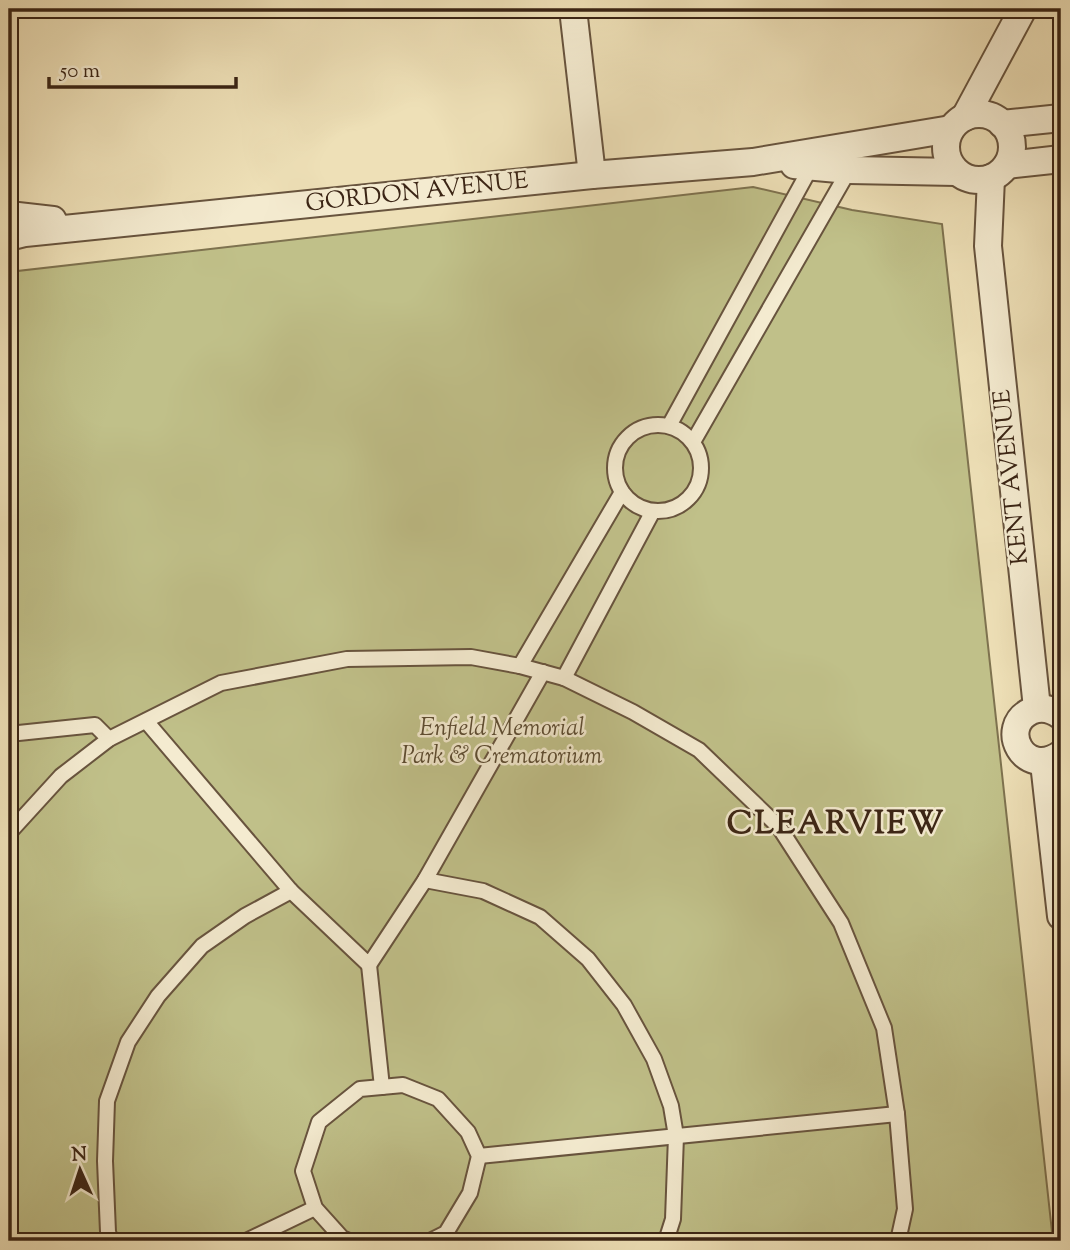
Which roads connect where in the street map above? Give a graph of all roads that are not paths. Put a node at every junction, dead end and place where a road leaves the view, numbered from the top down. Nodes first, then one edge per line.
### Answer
1 (573, 9) edge
2 (1023, 9) edge
3 (1061, 118) edge
4 (977, 121) junction
5 (1061, 159) edge
6 (753, 162) junction
7 (811, 167) junction
8 (849, 170) junction
9 (981, 174) junction
10 (592, 175) junction
11 (9, 215) edge
12 (82, 228) junction
13 (9, 237) edge
14 (668, 426) junction
15 (693, 442) junction
16 (622, 492) junction
17 (653, 511) junction
18 (520, 666) junction
19 (543, 672) junction
20 (564, 678) junction
21 (1049, 712) edge
22 (146, 721) junction
23 (9, 734) edge
24 (109, 739) junction
25 (1053, 758) edge
26 (9, 833) edge
27 (425, 880) junction
28 (291, 891) junction
29 (1061, 916) edge
30 (369, 965) junction
31 (382, 1087) junction
32 (897, 1114) junction
33 (676, 1136) junction
34 (479, 1156) junction
35 (315, 1208) junction
36 (111, 1241) edge
37 (246, 1241) edge
38 (349, 1241) edge
39 (429, 1241) edge
40 (666, 1241) edge
41 (898, 1241) edge

1 - 10 street
2 - 4 street
3 - 4 street, GORDON AVENUE
4 - 6 street, GORDON AVENUE
4 - 9 street
4 - 9 street
5 - 9 street, GORDON AVENUE
6 - 7 street, GORDON AVENUE
6 - 10 street, GORDON AVENUE
7 - 8 street, GORDON AVENUE
7 - 14 lane
8 - 9 street, GORDON AVENUE
8 - 15 lane
9 - 21 street, KENT AVENUE
10 - 12 street, GORDON AVENUE
11 - 12 street, GORDON AVENUE
12 - 13 street, GORDON AVENUE
14 - 15 lane
14 - 16 lane
15 - 17 lane
16 - 17 lane
16 - 18 lane
17 - 20 lane
18 - 19 lane
18 - 22 lane
19 - 20 lane
19 - 27 lane
20 - 32 lane
21 - 25 street
22 - 24 lane
22 - 28 lane
23 - 24 lane
24 - 26 lane
25 - 29 street
27 - 30 lane
27 - 33 lane
28 - 30 lane
28 - 36 lane
30 - 31 lane
31 - 34 lane
31 - 35 lane
32 - 33 lane
32 - 41 lane
33 - 34 lane
33 - 40 lane
34 - 39 lane
35 - 37 lane
35 - 38 lane

